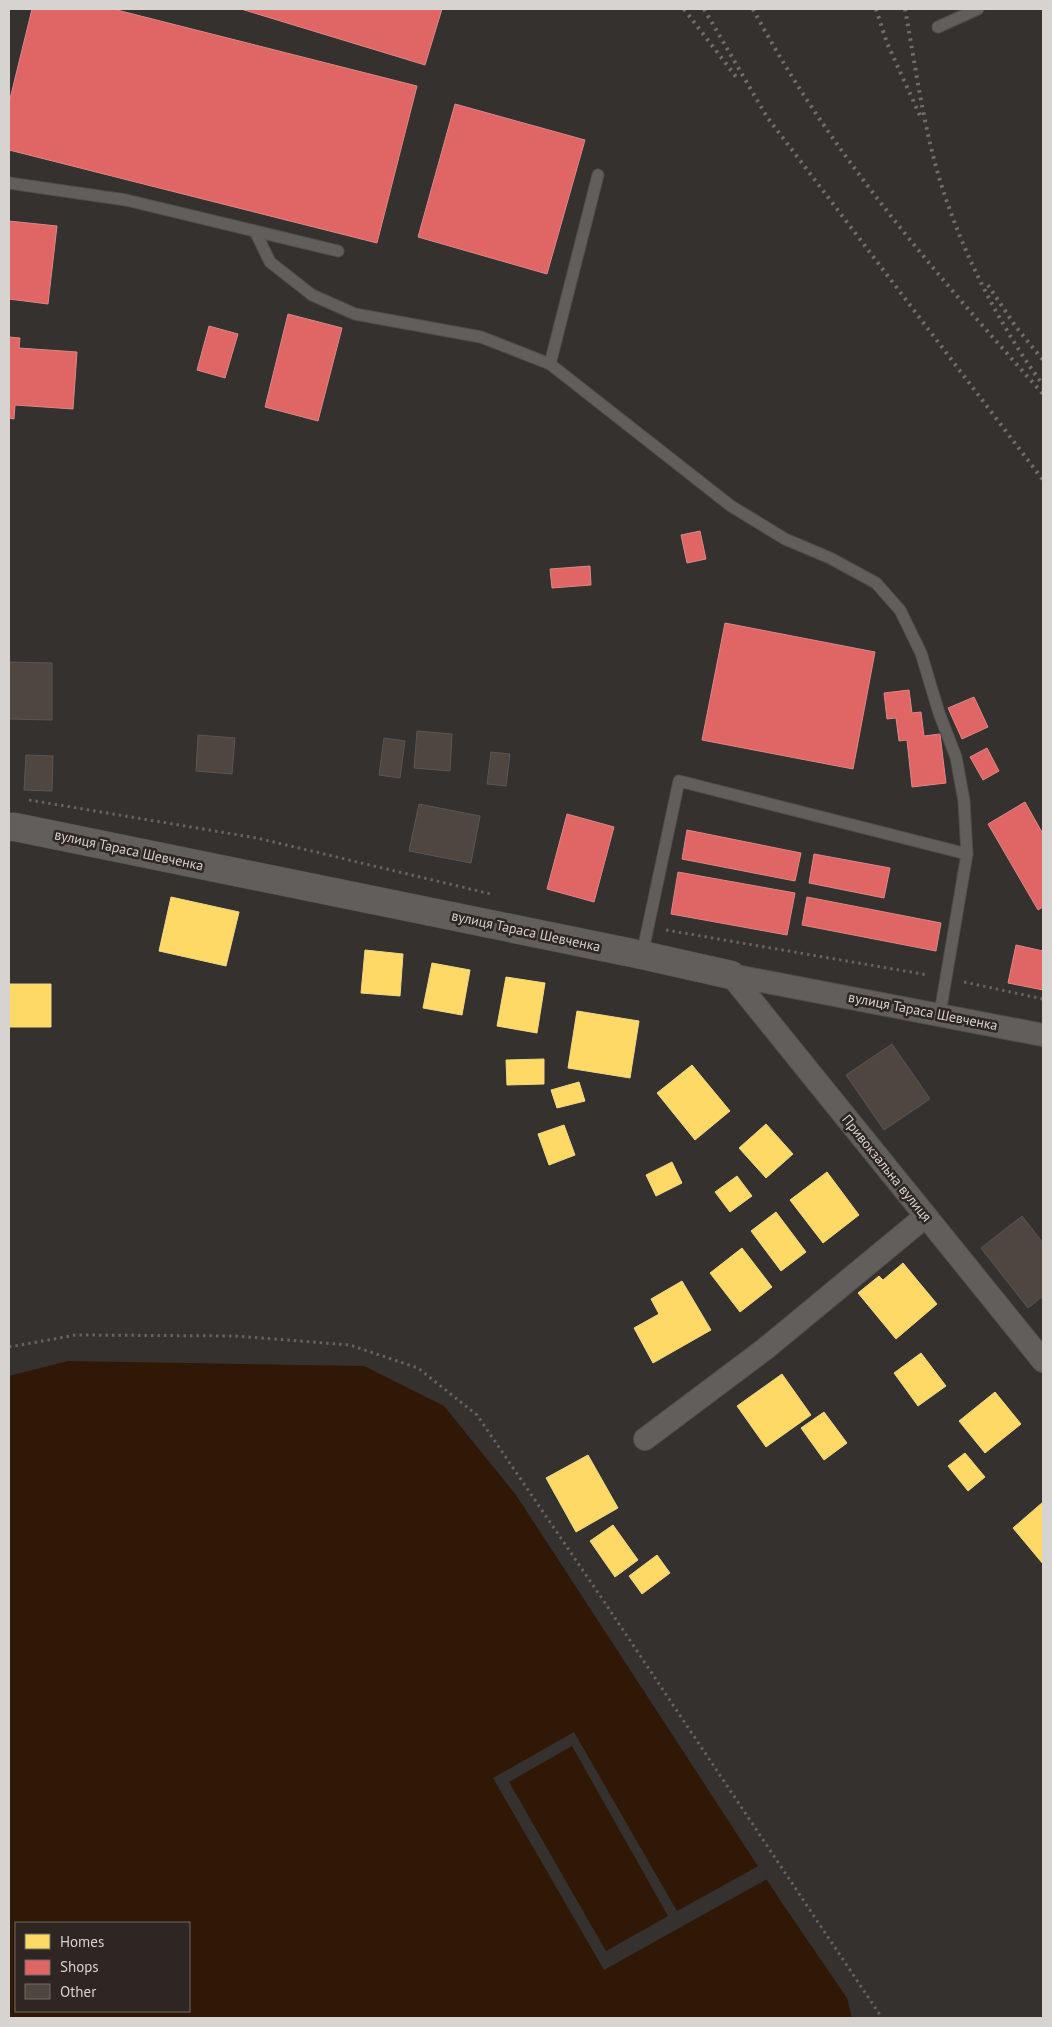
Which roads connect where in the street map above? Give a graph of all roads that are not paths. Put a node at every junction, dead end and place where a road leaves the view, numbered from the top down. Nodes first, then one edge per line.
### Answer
1 (978, 9) edge
2 (938, 27) dead end
3 (598, 175) dead end
4 (9, 183) edge
5 (255, 231) junction
6 (338, 251) dead end
7 (550, 364) junction
8 (9, 827) edge
9 (967, 854) junction
10 (642, 955) junction
11 (731, 975) junction
12 (940, 1014) junction
13 (1043, 1035) edge
14 (926, 1216) junction
15 (1043, 1361) edge
16 (645, 1439) dead end

1 - 2 lane
3 - 7 lane
4 - 5 lane
5 - 6 lane
5 - 7 lane
7 - 9 lane
8 - 10 street, вулиця Тараса Шевченка
9 - 10 lane
9 - 12 lane
10 - 11 street, вулиця Тараса Шевченка
11 - 12 street, вулиця Тараса Шевченка
11 - 14 street, Привокзальна вулиця
12 - 13 street, вулиця Тараса Шевченка
14 - 15 street, Привокзальна вулиця
14 - 16 street

